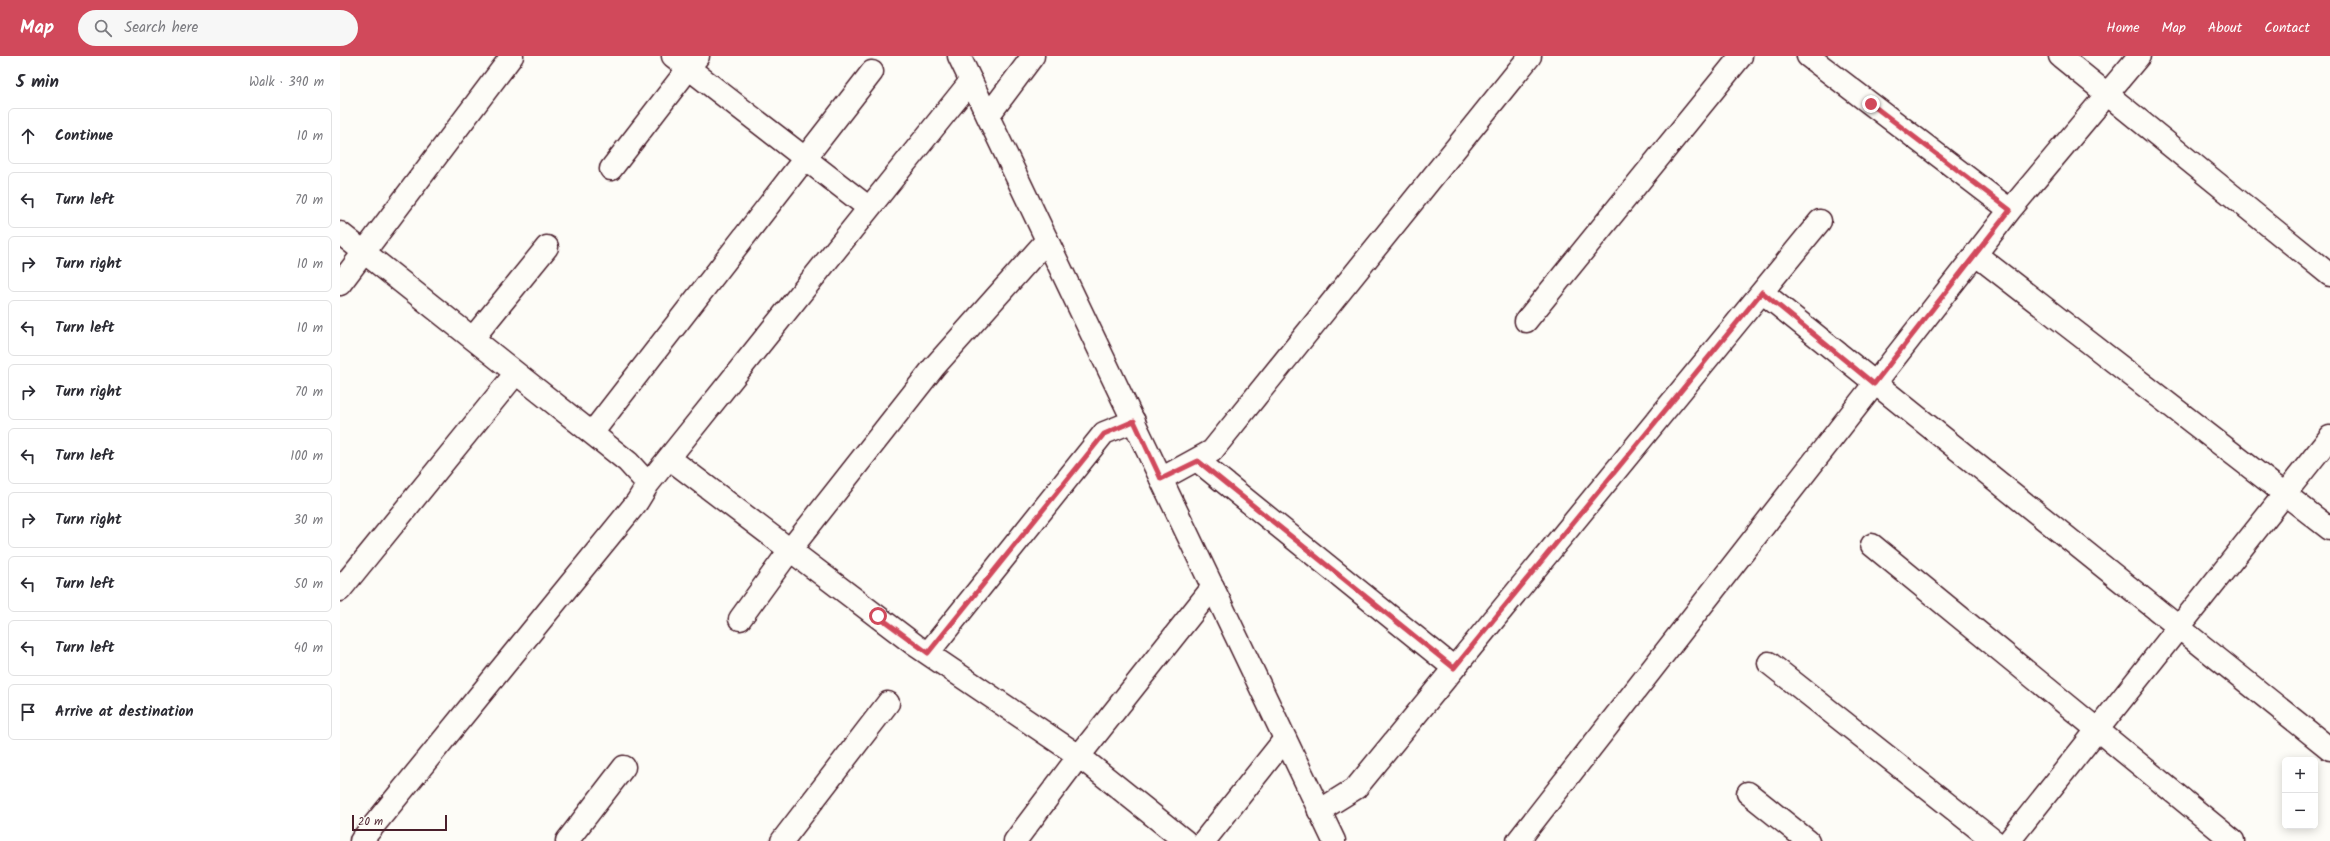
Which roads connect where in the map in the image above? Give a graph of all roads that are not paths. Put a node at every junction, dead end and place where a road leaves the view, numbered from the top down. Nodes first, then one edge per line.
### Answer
1 (512, 56) edge
2 (960, 56) edge
3 (1033, 56) edge
4 (1530, 56) edge
5 (1741, 56) edge
6 (1808, 56) edge
7 (2060, 56) edge
8 (2139, 56) edge
9 (687, 60) edge
10 (872, 72) dead end
11 (971, 81) junction
12 (2107, 92) junction
13 (988, 116) junction
14 (806, 159) junction
15 (611, 169) dead end
16 (869, 208) junction
17 (2010, 210) junction
18 (1820, 221) dead end
19 (340, 233) edge
20 (1047, 240) junction
21 (547, 247) dead end
22 (364, 253) junction
23 (1975, 254) junction
24 (2330, 275) edge
25 (340, 284) edge
26 (1762, 292) junction
27 (1526, 322) dead end
28 (473, 338) junction
29 (516, 373) junction
30 (1874, 384) junction
31 (1134, 421) junction
32 (592, 434) junction
33 (2330, 437) edge
34 (669, 458) junction
35 (1198, 461) junction
36 (1161, 479) junction
37 (648, 484) junction
38 (2285, 493) junction
39 (2330, 529) edge
40 (1872, 545) dead end
41 (790, 550) junction
42 (1213, 587) junction
43 (340, 590) edge
44 (740, 619) dead end
45 (2179, 627) junction
46 (928, 653) junction
47 (1769, 663) dead end
48 (1454, 668) junction
49 (888, 703) dead end
50 (2097, 730) junction
51 (1285, 739) junction
52 (2330, 749) edge
53 (1079, 756) junction
54 (624, 767) dead end
55 (1748, 793) dead end
56 (1319, 811) junction
57 (362, 841) edge
58 (567, 841) edge
59 (782, 841) edge
60 (1015, 841) edge
61 (1186, 841) edge
62 (1204, 841) edge
63 (1334, 841) edge
64 (1518, 841) edge
65 (1808, 841) edge
66 (1994, 841) edge
67 (2009, 841) edge
68 (2233, 841) edge

1 - 22 street
2 - 11 street
3 - 13 street
4 - 35 street
5 - 27 street
6 - 17 street
7 - 12 street
8 - 12 street
9 - 14 street
9 - 15 street
10 - 14 street
11 - 13 street
11 - 16 street
12 - 17 street
12 - 24 street
13 - 20 street
14 - 16 street
14 - 32 street
16 - 34 street
17 - 23 street
18 - 26 street
19 - 22 street
20 - 31 street
20 - 41 street
21 - 28 street
22 - 25 street
22 - 28 street
23 - 30 street
23 - 38 street
26 - 30 street
26 - 48 street
28 - 29 street
29 - 32 street
29 - 43 street
30 - 45 street
30 - 64 street
31 - 36 street
31 - 46 street
32 - 37 street
33 - 38 street
34 - 37 street
34 - 41 street
35 - 36 street
35 - 48 street
36 - 42 street
37 - 57 street
38 - 39 street
38 - 45 street
40 - 50 street
41 - 44 street
41 - 46 street
42 - 51 street
42 - 53 street
45 - 50 street
45 - 52 street
46 - 53 street
47 - 66 street
48 - 56 street
49 - 59 street
50 - 67 street
50 - 68 street
51 - 56 street
51 - 62 street
53 - 60 street
53 - 61 street
54 - 58 street
55 - 65 street
56 - 63 street

